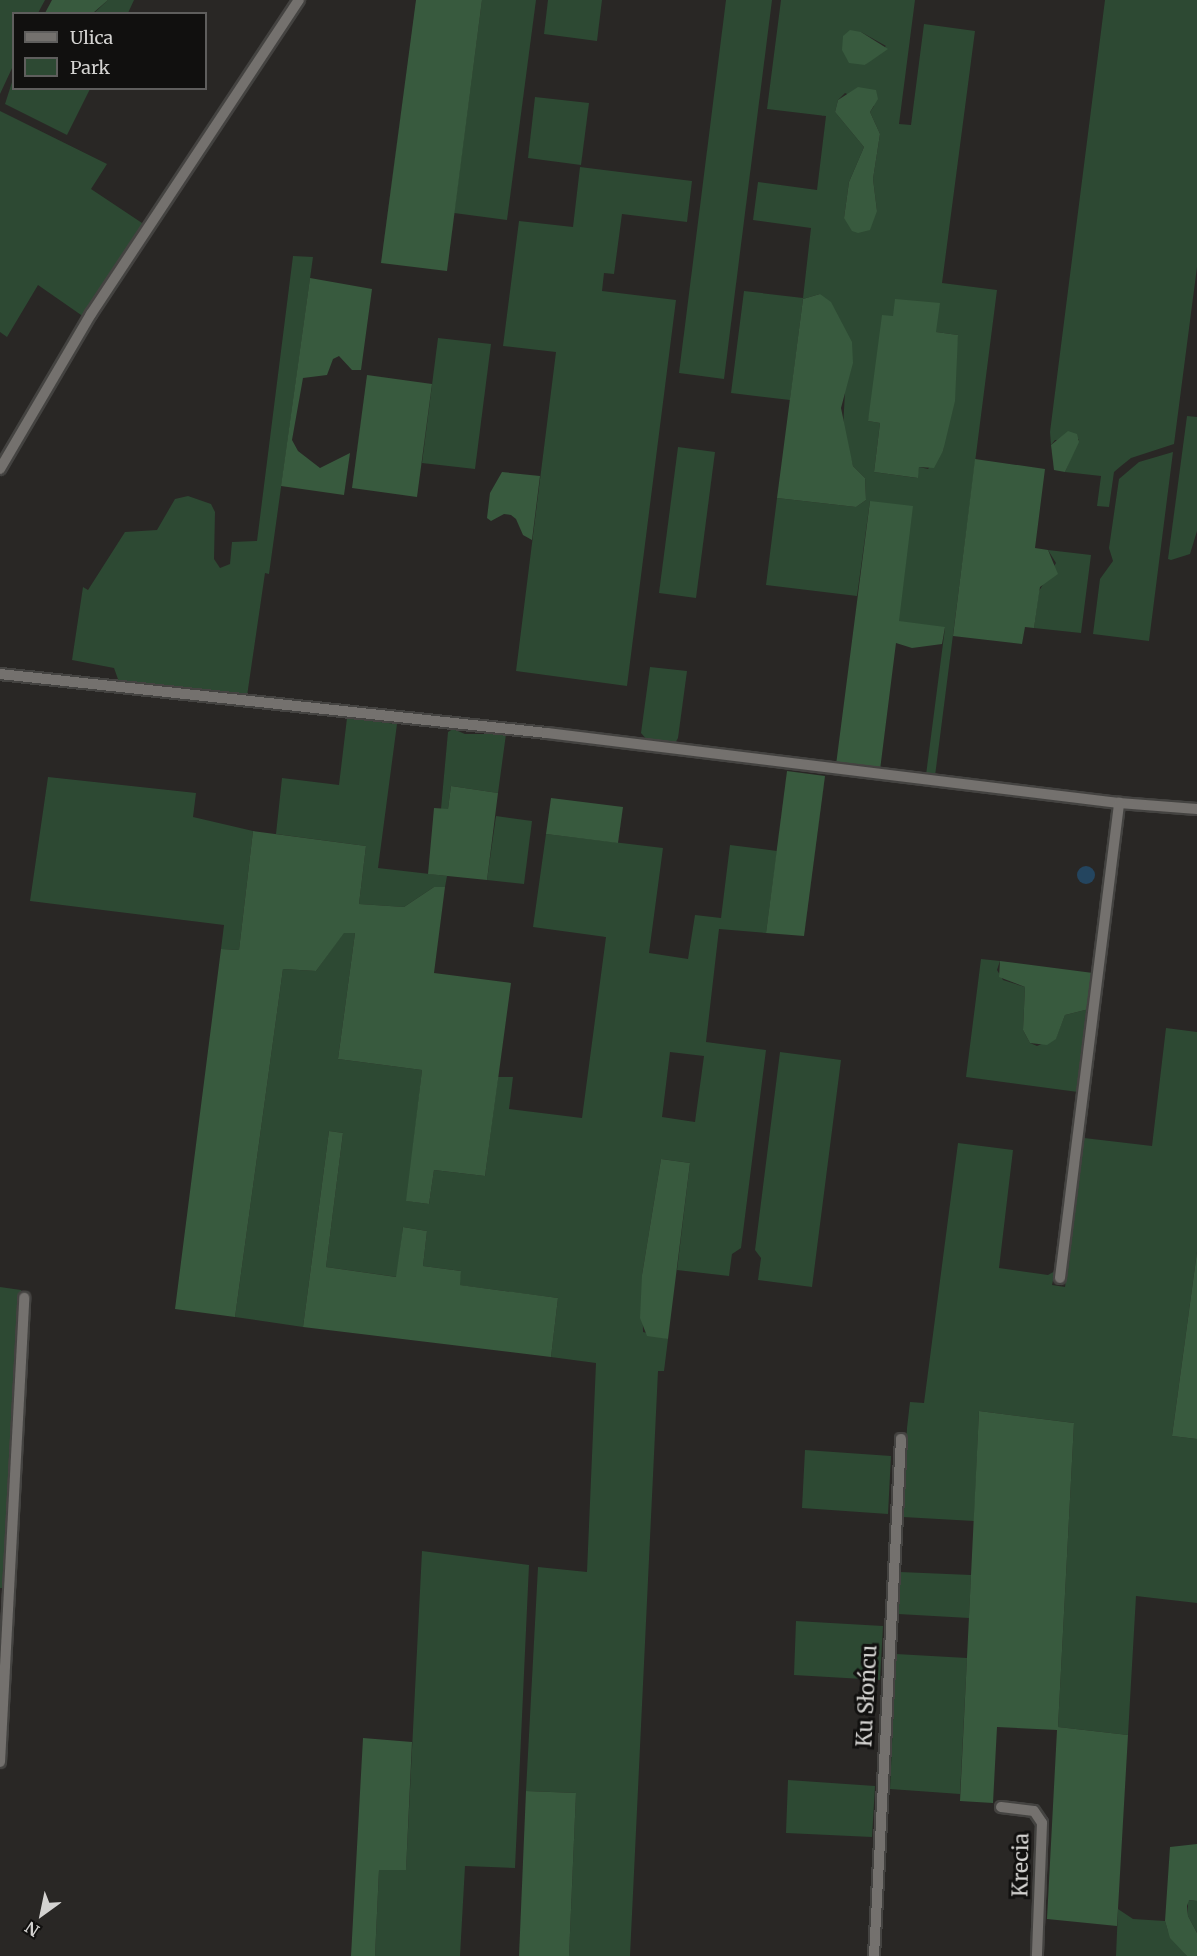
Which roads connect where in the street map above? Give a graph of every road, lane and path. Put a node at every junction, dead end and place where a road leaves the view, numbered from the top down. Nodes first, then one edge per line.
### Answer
1 (299, 0) edge
2 (0, 469) edge
3 (0, 674) edge
4 (1119, 803) junction
5 (1197, 809) edge
6 (1060, 1278) dead end
7 (24, 1298) dead end
8 (901, 1439) dead end
9 (0, 1762) edge
10 (1001, 1807) dead end
11 (874, 1956) edge
12 (1037, 1956) edge

1 - 2 street
3 - 4 street
4 - 5 street
4 - 6 street
7 - 9 street
8 - 11 street, Ku Słońcu
10 - 12 street, Krecia

